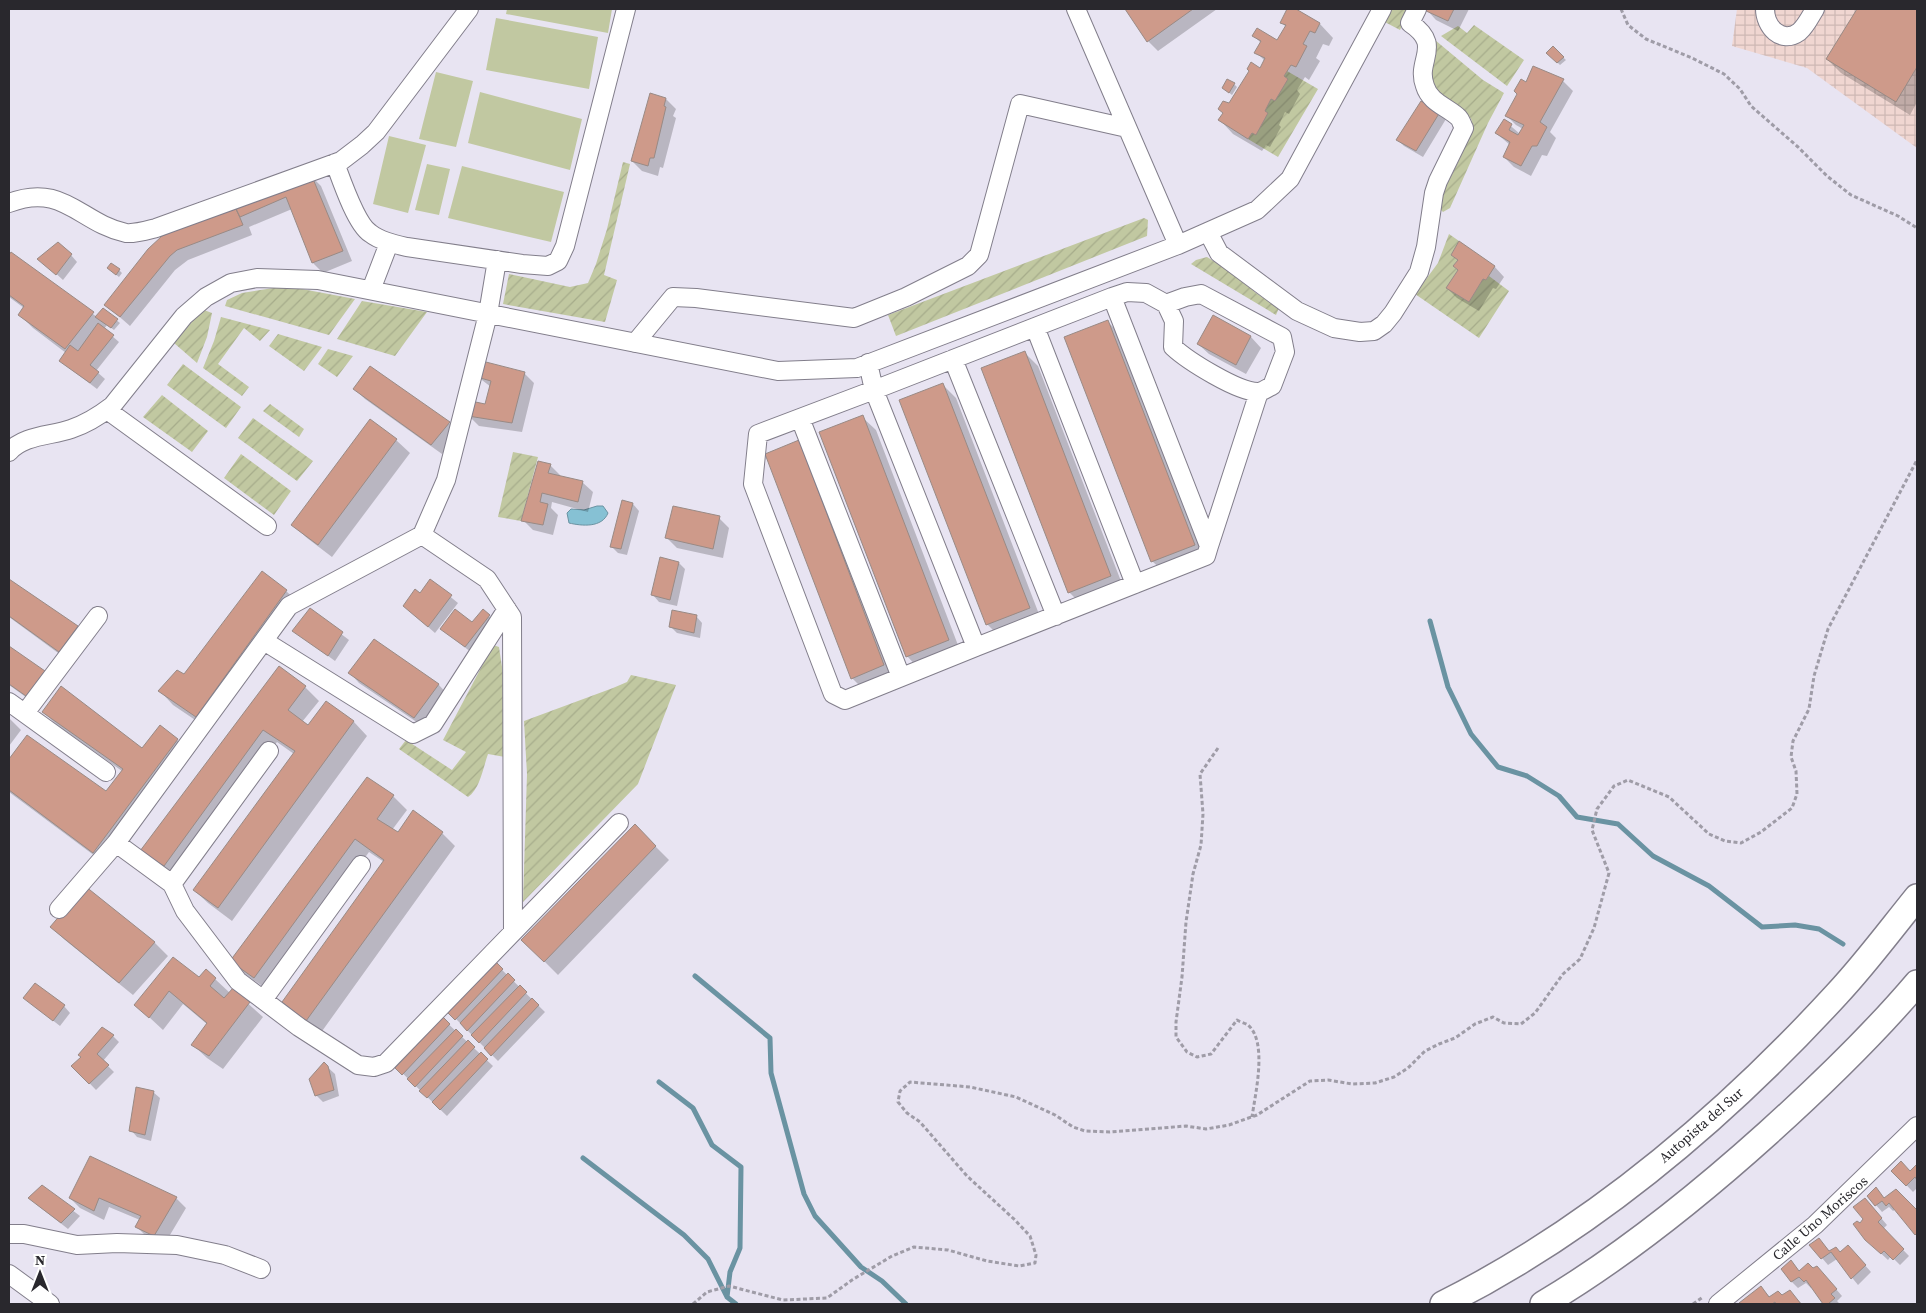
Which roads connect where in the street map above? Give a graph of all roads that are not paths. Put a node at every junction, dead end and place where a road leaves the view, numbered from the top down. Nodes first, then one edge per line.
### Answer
1 (469, 9) edge
2 (626, 9) edge
3 (1076, 9) edge
4 (1382, 9) edge
5 (1417, 9) edge
6 (1765, 9) edge
7 (1815, 9) edge
8 (1127, 128) junction
9 (335, 163) junction
10 (9, 203) edge
11 (1208, 232) junction
12 (389, 243) junction
13 (1178, 245) junction
14 (497, 260) junction
15 (371, 290) junction
16 (1112, 297) junction
17 (1166, 304) junction
18 (488, 314) junction
19 (1035, 327) junction
20 (635, 343) junction
21 (954, 359) junction
22 (868, 363) junction
23 (874, 390) junction
24 (1259, 392) junction
25 (107, 410) junction
26 (800, 418) junction
27 (9, 452) edge
28 (267, 526) dead end
29 (422, 535) junction
30 (1209, 546) junction
31 (1135, 584) junction
32 (507, 609) junction
33 (98, 616) dead end
34 (1056, 616) junction
35 (264, 641) junction
36 (976, 647) junction
37 (901, 677) junction
38 (9, 702) edge
39 (25, 713) junction
40 (269, 750) dead end
41 (106, 772) dead end
42 (619, 823) dead end
43 (116, 843) junction
44 (361, 865) dead end
45 (172, 884) junction
46 (1917, 897) edge
47 (59, 909) dead end
48 (513, 932) junction
49 (1917, 983) edge
50 (263, 1000) junction
51 (1917, 1126) edge
52 (9, 1234) edge
53 (261, 1269) dead end
54 (9, 1274) edge
55 (50, 1304) edge
56 (1443, 1304) edge
57 (1543, 1304) edge
58 (1718, 1304) edge

1 - 9 street
2 - 14 street
3 - 8 street
4 - 11 street
5 - 11 street
6 - 7 street
8 - 13 street
8 - 20 street
9 - 10 street
9 - 12 street
11 - 13 street
12 - 14 street
12 - 15 street
13 - 22 street
14 - 18 street
15 - 18 street
15 - 25 street
16 - 17 street
16 - 19 street
16 - 30 street
17 - 24 street
17 - 24 street
18 - 20 street
18 - 29 street
19 - 21 street
19 - 31 street
20 - 22 street
21 - 23 street
21 - 34 street
22 - 23 street
23 - 26 street
23 - 36 street
24 - 30 street
25 - 27 street
25 - 28 street
26 - 37 street
26 - 37 street
29 - 32 street
29 - 35 street
30 - 31 street
31 - 34 street
32 - 35 street
32 - 48 street
33 - 39 street
34 - 36 street
35 - 43 street
36 - 37 street
38 - 39 street
39 - 41 street
40 - 45 street
42 - 48 street
43 - 45 street
43 - 47 street
44 - 50 street
45 - 50 street
46 - 56 highway, Autopista del Sur
48 - 50 street
49 - 57 highway
51 - 58 street, Calle Uno Moriscos
52 - 53 street
54 - 55 street

